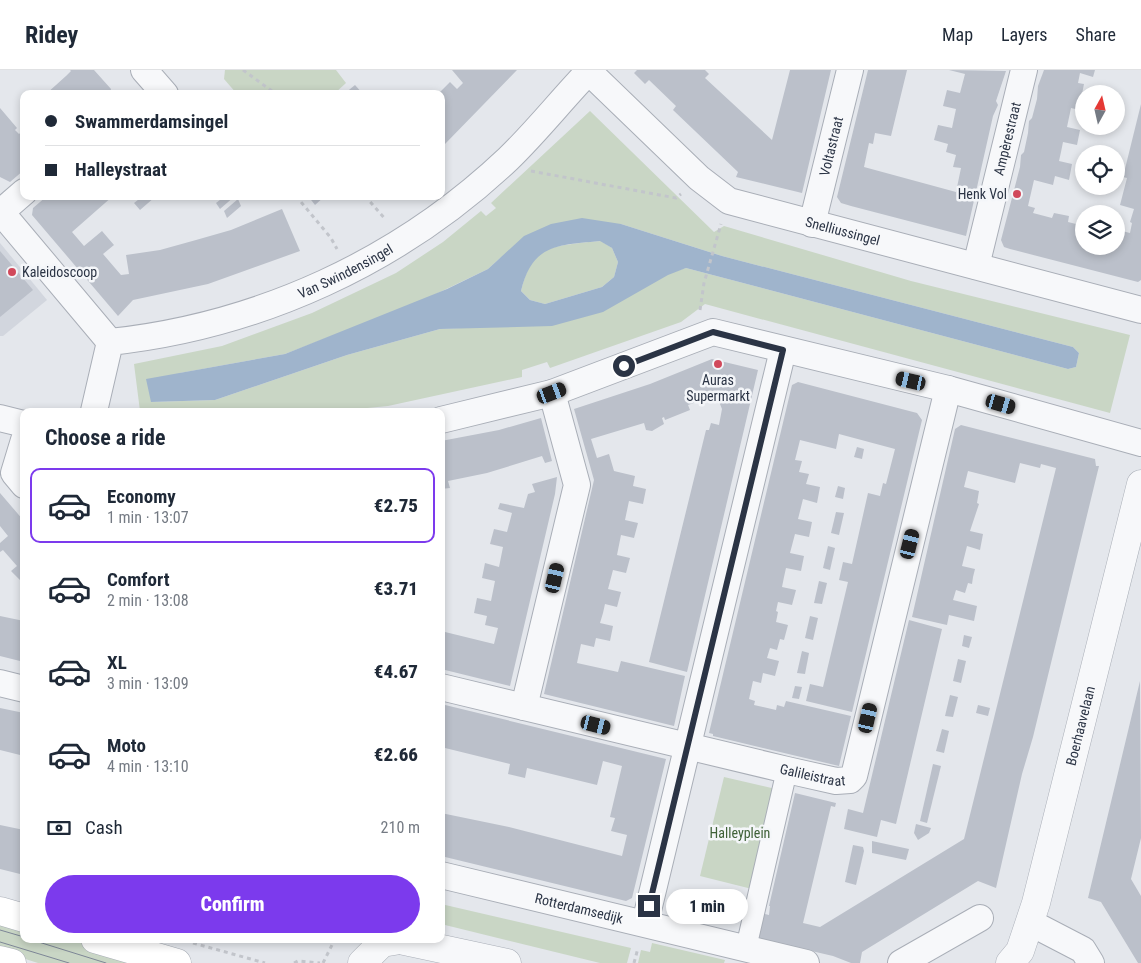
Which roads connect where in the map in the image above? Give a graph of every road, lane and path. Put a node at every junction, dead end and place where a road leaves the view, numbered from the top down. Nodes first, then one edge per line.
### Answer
1 (243, 70) edge
2 (589, 70) edge
3 (850, 70) edge
4 (1024, 70) edge
5 (270, 90) edge
6 (508, 159) junction
7 (699, 178) junction
8 (20, 195) edge
9 (299, 200) edge
10 (0, 211) edge
11 (812, 224) junction
12 (715, 246) dead end
13 (976, 266) junction
14 (350, 272) junction
15 (704, 283) dead end
16 (1141, 310) edge
17 (110, 342) junction
18 (783, 350) junction
19 (948, 389) junction
20 (552, 393) junction
21 (95, 408) edge
22 (0, 418) edge
23 (445, 419) edge
24 (20, 423) edge
25 (1141, 443) edge
26 (20, 453) edge
27 (20, 480) edge
28 (1141, 484) edge
29 (0, 683) edge
30 (20, 688) edge
31 (445, 688) edge
32 (524, 707) junction
33 (686, 747) junction
34 (787, 770) junction
35 (445, 876) edge
36 (0, 911) edge
37 (20, 917) edge
38 (980, 918) dead end
39 (645, 923) junction
40 (1031, 923) junction
41 (122, 943) edge
42 (333, 943) edge
43 (382, 943) edge
44 (414, 943) edge
45 (746, 948) junction
46 (183, 952) edge
47 (637, 953) dead end
48 (0, 960) edge
49 (12, 963) edge
50 (265, 963) edge
51 (294, 963) edge
52 (321, 963) edge
53 (362, 963) edge
54 (507, 963) edge
55 (634, 963) edge
56 (806, 963) edge
57 (901, 963) edge
58 (1010, 963) edge
59 (1091, 963) edge

1 - 5 path
2 - 6 street, Van Swindensingel
2 - 7 street, Snelliussingel
3 - 11 street, Voltastraat
4 - 13 street, Ampèrestraat
6 - 7 path
6 - 14 street, Van Swindensingel
7 - 11 street, Snelliussingel
8 - 10 street
9 - 14 path
10 - 17 street
11 - 13 street, Snelliussingel
12 - 15 path
13 - 16 street, Snelliussingel
14 - 17 street, Van Swindensingel
17 - 21 street
18 - 19 street
18 - 20 street
18 - 33 street
19 - 25 street
19 - 34 street, Galileistraat
20 - 23 street
20 - 32 street
22 - 24 street
26 - 27 street
28 - 40 street, Boerhaavelaan
29 - 30 street
31 - 32 street, Galileistraat
32 - 33 street, Galileistraat
33 - 34 street, Galileistraat
33 - 39 street
34 - 45 street
35 - 39 street, Rotterdamsedijk
36 - 37 main road
38 - 57 street
39 - 45 street, Rotterdamsedijk
40 - 58 street, Boerhaavelaan
40 - 59 street
41 - 46 main road
42 - 52 path
43 - 53 street
44 - 54 street
45 - 56 street, Rotterdamsedijk
46 - 50 path
47 - 55 path
48 - 49 main road
51 - 52 path

